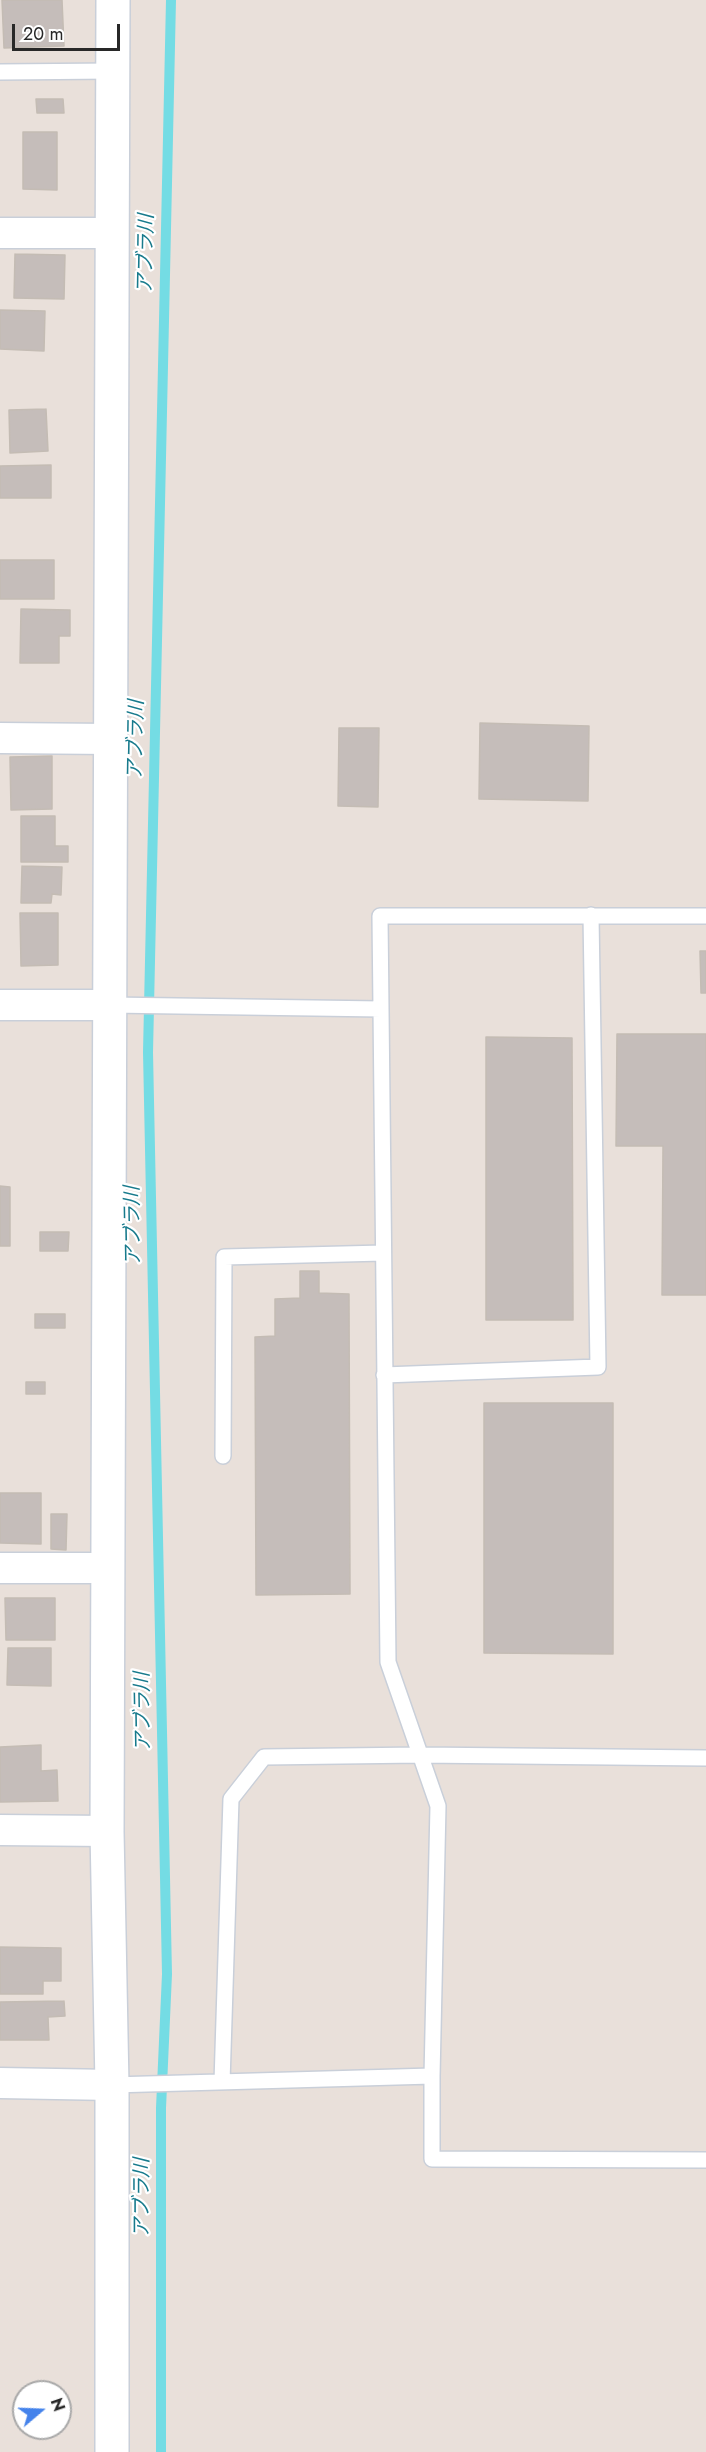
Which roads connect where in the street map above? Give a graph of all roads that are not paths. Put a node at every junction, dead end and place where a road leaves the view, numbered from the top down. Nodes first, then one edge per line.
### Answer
1 (113, 0) edge
2 (113, 71) junction
3 (0, 72) edge
4 (0, 233) edge
5 (113, 233) junction
6 (0, 738) edge
7 (111, 739) junction
8 (591, 915) junction
9 (706, 916) edge
10 (0, 1005) edge
11 (110, 1005) junction
12 (381, 1009) junction
13 (383, 1253) junction
14 (384, 1376) junction
15 (223, 1456) dead end
16 (108, 1568) junction
17 (0, 1569) edge
18 (420, 1755) junction
19 (706, 1758) edge
20 (0, 1830) edge
21 (107, 1831) junction
22 (432, 2076) junction
23 (222, 2082) junction
24 (0, 2083) edge
25 (112, 2085) junction
26 (706, 2160) edge
27 (112, 2452) edge

1 - 2 street
2 - 3 lane
2 - 5 street
4 - 5 street
5 - 7 street
6 - 7 street
7 - 11 street
8 - 9 lane
8 - 12 lane
8 - 14 lane
10 - 11 street
11 - 12 lane
11 - 16 street
12 - 13 lane
13 - 14 lane
13 - 15 lane
14 - 18 lane
16 - 17 street
16 - 21 street
18 - 19 lane
18 - 22 lane
18 - 23 lane
20 - 21 street
21 - 25 street
22 - 23 lane
22 - 26 lane
23 - 25 lane
24 - 25 street
25 - 27 street

